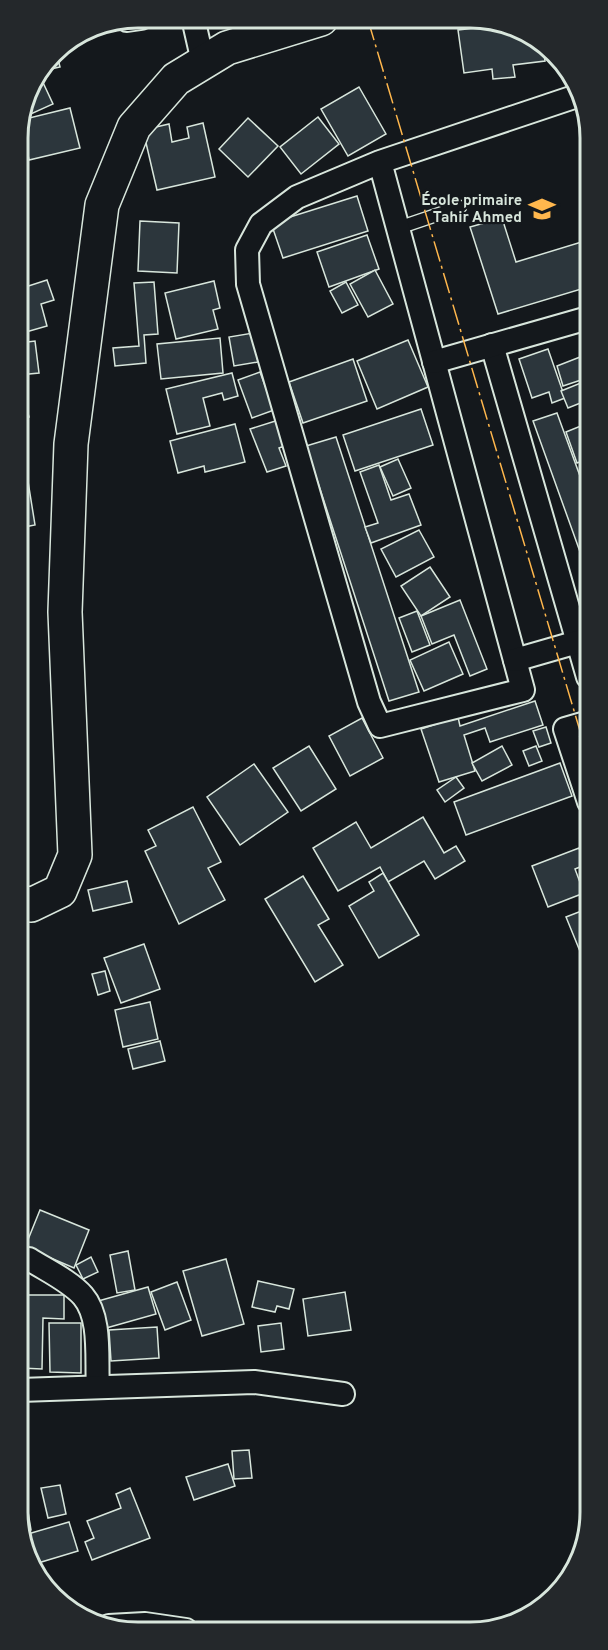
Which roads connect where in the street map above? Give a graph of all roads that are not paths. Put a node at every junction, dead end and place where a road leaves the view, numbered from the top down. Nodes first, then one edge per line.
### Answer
1 (195, 28) edge
2 (264, 29) edge
3 (203, 63) junction
4 (572, 98) edge
5 (380, 162) junction
6 (460, 207) dead end
7 (398, 228) junction
8 (580, 320) edge
9 (492, 345) junction
10 (434, 362) junction
11 (580, 630) edge
12 (580, 642) edge
13 (515, 660) junction
14 (580, 725) edge
15 (580, 773) edge
16 (28, 903) edge
17 (29, 1259) dead end
18 (98, 1387) junction
19 (28, 1390) edge
20 (343, 1394) dead end

1 - 3 street
2 - 3 main road
3 - 16 main road
4 - 5 street
5 - 7 street
5 - 13 street
6 - 7 lane
7 - 10 street
8 - 9 street
9 - 10 street
9 - 11 street
10 - 13 street
12 - 13 street
14 - 15 street
17 - 18 street
18 - 19 street
18 - 20 street

